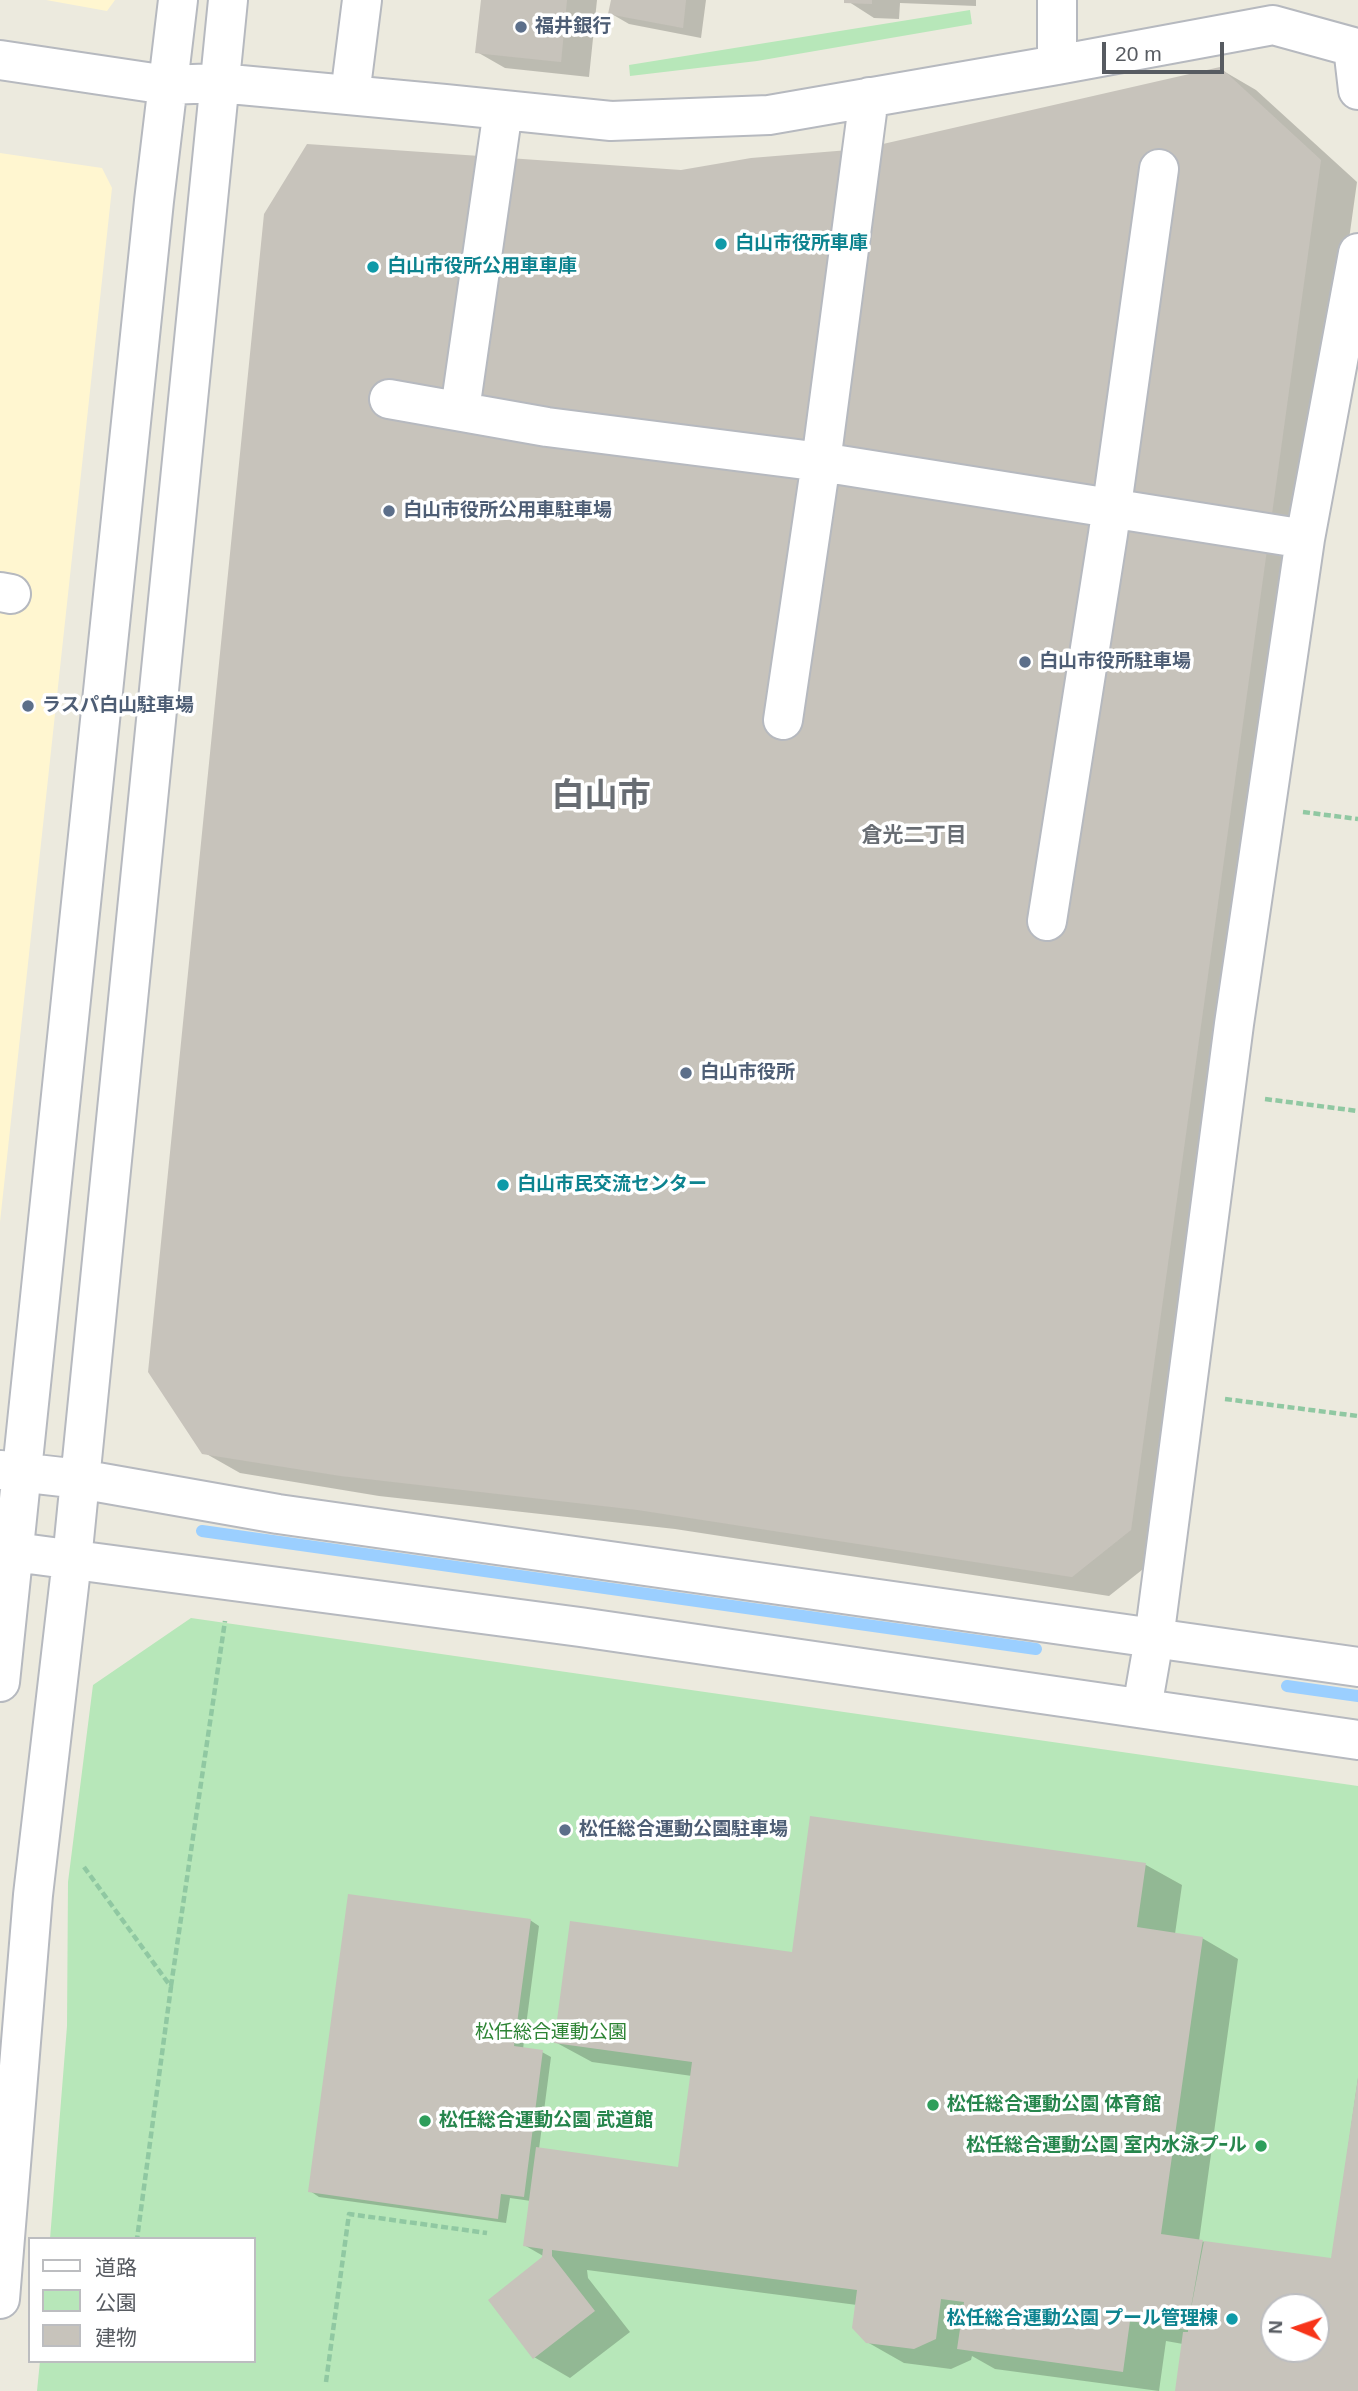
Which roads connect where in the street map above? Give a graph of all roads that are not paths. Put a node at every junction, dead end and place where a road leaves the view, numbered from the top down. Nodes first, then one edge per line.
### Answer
1 (178, 0) edge
2 (228, 0) edge
3 (362, 0) edge
4 (1056, 0) edge
5 (0, 60) edge
6 (1057, 65) junction
7 (219, 83) junction
8 (167, 85) junction
9 (1358, 90) edge
10 (349, 95) junction
11 (869, 97) junction
12 (503, 110) junction
13 (1159, 169) dead end
14 (1358, 253) edge
15 (390, 399) dead end
16 (460, 410) junction
17 (821, 462) junction
18 (1112, 509) junction
19 (1305, 539) junction
20 (783, 720) dead end
21 (1047, 921) dead end
22 (10, 1471) edge
23 (80, 1479) junction
24 (6, 1550) edge
25 (72, 1560) junction
26 (1154, 1639) junction
27 (1358, 1667) edge
28 (0, 1682) edge
29 (1142, 1708) junction
30 (1358, 1740) edge
31 (0, 2298) edge

1 - 8 street
2 - 7 street
3 - 10 street
4 - 6 street
5 - 8 street
6 - 9 street
6 - 11 street
7 - 8 street
7 - 10 street
7 - 23 street
8 - 22 street
10 - 12 street
11 - 12 street
11 - 17 street
12 - 16 street
13 - 18 street
14 - 19 street
15 - 16 street
16 - 17 street
17 - 18 street
17 - 20 street
18 - 19 street
18 - 21 street
19 - 26 street
22 - 23 street
22 - 24 street
23 - 25 street
23 - 26 street
24 - 25 street
24 - 28 street
25 - 29 street
25 - 31 street
26 - 27 street
26 - 29 street
29 - 30 street

